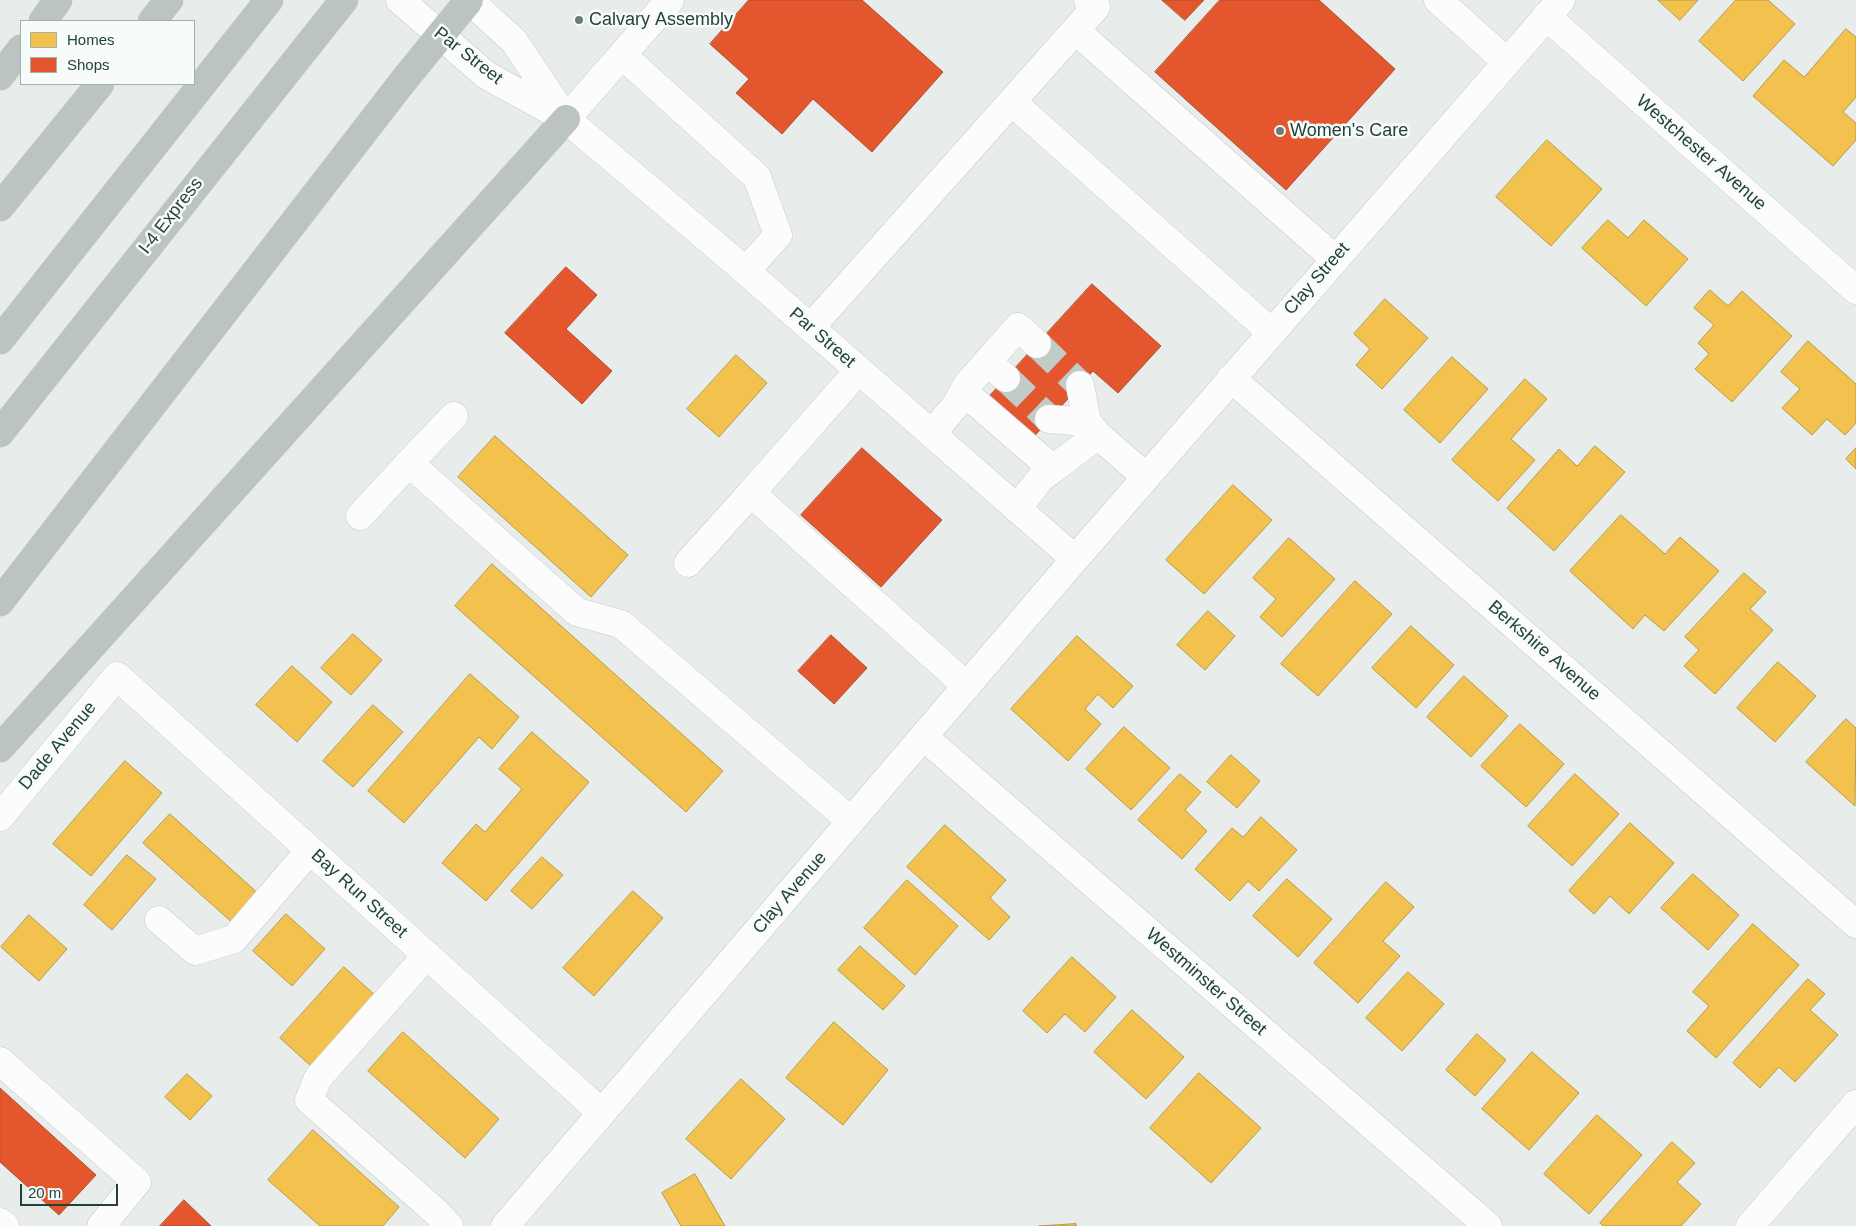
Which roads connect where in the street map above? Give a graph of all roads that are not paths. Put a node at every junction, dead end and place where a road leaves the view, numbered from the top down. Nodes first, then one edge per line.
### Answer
1 (58, 0) edge
2 (169, 0) edge
3 (269, 0) edge
4 (400, 0) edge
5 (469, 0) edge
6 (670, 0) edge
7 (1088, 0) edge
8 (1438, 0) edge
9 (338, 7) edge
10 (1553, 8) edge
11 (44, 20) edge
12 (153, 20) edge
13 (1076, 31) junction
14 (20, 49) edge
15 (622, 55) junction
16 (1507, 62) junction
17 (0, 76) edge
18 (99, 85) edge
19 (1012, 102) junction
20 (566, 119) junction
21 (0, 207) edge
22 (1335, 259) junction
23 (746, 271) junction
24 (1856, 290) edge
25 (811, 327) junction
26 (1271, 332) junction
27 (0, 340) edge
28 (1037, 344) tunnel mouth
29 (859, 370) junction
30 (1231, 378) junction
31 (1080, 386) tunnel mouth
32 (964, 392) junction
33 (454, 416) dead end
34 (1049, 420) tunnel mouth
35 (1093, 428) junction
36 (0, 433) edge
37 (932, 433) junction
38 (409, 463) junction
39 (1053, 469) junction
40 (1146, 477) junction
41 (751, 493) junction
42 (1017, 509) junction
43 (360, 516) dead end
44 (1075, 559) junction
45 (688, 563) dead end
46 (0, 602) edge
47 (117, 676) joint
48 (967, 686) junction
49 (924, 737) junction
50 (0, 748) edge
51 (0, 817) edge
52 (851, 821) junction
53 (310, 850) junction
54 (159, 920) dead end
55 (1856, 924) edge
56 (427, 955) junction
57 (0, 1061) edge
58 (1856, 1104) edge
59 (602, 1112) junction
60 (0, 1222) edge
61 (5, 1226) edge
62 (101, 1226) edge
63 (449, 1226) edge
64 (505, 1226) edge
65 (1488, 1226) edge
66 (1750, 1226) edge

1 - 11 highway
2 - 12 highway
3 - 27 highway
4 - 20 street, Par Street
5 - 20 street, Par Street
5 - 46 highway, bridge
6 - 15 street
7 - 13 street
8 - 16 street
9 - 36 highway, I-4 Express
10 - 16 street, Clay Street
10 - 24 street, Westchester Avenue
13 - 19 street
13 - 22 street
14 - 17 highway
15 - 20 street
15 - 23 street
16 - 22 street, Clay Street
18 - 21 highway
19 - 25 street
19 - 26 street
20 - 23 street, Par Street
20 - 50 highway
22 - 26 street, Clay Street
23 - 25 street, Par Street
25 - 29 street, Par Street
26 - 30 street, Clay Street
28 - 32 street
29 - 37 street, Par Street
29 - 41 street
30 - 40 street, Clay Street
30 - 55 street, Berkshire Avenue
31 - 35 street
32 - 37 street
32 - 39 street
33 - 38 street
34 - 35 street
35 - 39 street
35 - 40 street
37 - 42 street, Par Street
38 - 43 street
38 - 52 street
39 - 42 street
40 - 44 street, Clay Street
41 - 45 street
41 - 48 street
42 - 44 street, Par Street
44 - 48 street, Clay Avenue
47 - 51 street, Dade Avenue
47 - 53 street, Bay Run Street
48 - 49 street, Clay Avenue
49 - 52 street, Clay Avenue
49 - 65 street, Westminster Street
52 - 59 street, Clay Avenue
53 - 54 street
53 - 56 street, Bay Run Street
56 - 59 street, Bay Run Street
56 - 63 street
57 - 62 street
58 - 66 street
59 - 64 street, Clay Avenue
60 - 61 street

